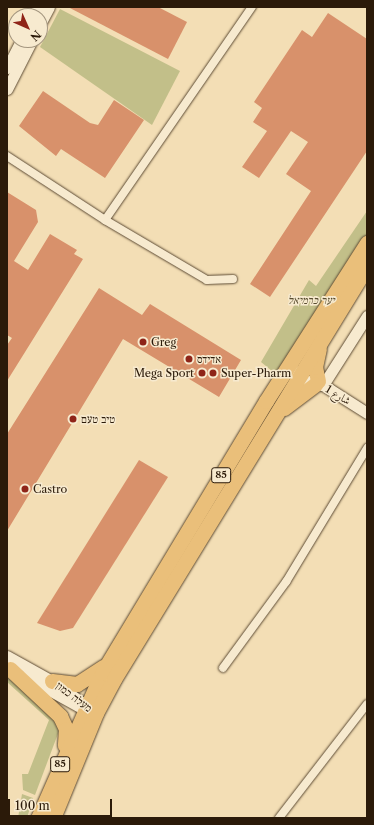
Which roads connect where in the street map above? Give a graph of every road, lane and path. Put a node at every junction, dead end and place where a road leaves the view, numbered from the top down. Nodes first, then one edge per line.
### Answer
1 (252, 7) edge
2 (17, 48) edge
3 (28, 48) edge
4 (7, 68) edge
5 (7, 89) edge
6 (7, 156) edge
7 (105, 220) junction
8 (367, 243) edge
9 (367, 266) edge
10 (233, 279) dead end
11 (367, 316) edge
12 (322, 338) junction
13 (296, 370) junction
14 (319, 384) junction
15 (367, 413) edge
16 (265, 427) junction
17 (367, 448) edge
18 (108, 662) junction
19 (8, 664) edge
20 (223, 668) dead end
21 (52, 681) junction
22 (367, 704) edge
23 (89, 709) junction
24 (60, 764) junction
25 (38, 818) edge
26 (53, 818) edge
27 (279, 818) edge

1 - 7 street
2 - 4 street
3 - 5 street
6 - 7 street
7 - 10 street
8 - 13 highway, 85
9 - 12 highway, 85
11 - 14 street
12 - 13 highway, 85
12 - 14 highway
13 - 14 street, شارع 1
13 - 16 highway, 85
13 - 18 highway, 85
14 - 15 street, شارع 1
14 - 16 highway
16 - 23 highway, 85
17 - 20 street
18 - 21 highway
18 - 23 highway, 85
19 - 21 street, מעלה כמון
19 - 23 street, מעלה כמון
19 - 24 highway
21 - 23 street, מעלה כמון
22 - 27 street
23 - 24 highway, 85
23 - 26 highway, 85
24 - 25 highway, 85

